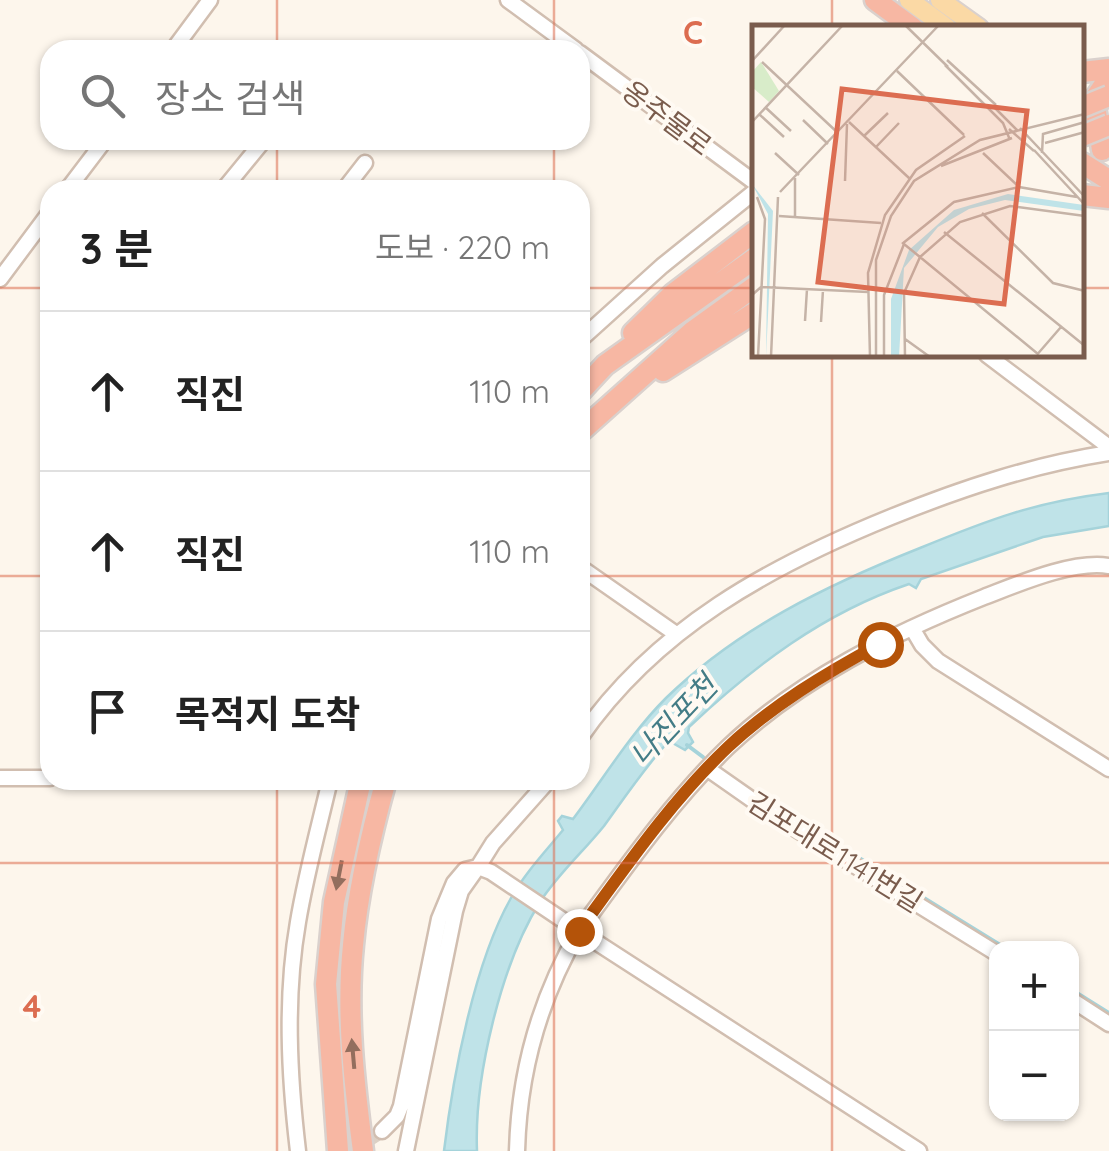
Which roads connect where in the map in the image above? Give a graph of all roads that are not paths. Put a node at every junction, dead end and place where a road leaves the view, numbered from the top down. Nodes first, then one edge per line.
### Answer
1 (210, 0) edge
2 (508, 0) edge
3 (856, 0) edge
4 (875, 0) edge
5 (908, 0) edge
6 (940, 0) edge
7 (890, 25) edge
8 (909, 25) edge
9 (944, 25) edge
10 (975, 25) edge
11 (180, 40) edge
12 (562, 40) edge
13 (590, 61) edge
14 (1109, 69) edge
15 (1084, 72) edge
16 (1109, 78) edge
17 (1109, 96) edge
18 (1091, 121) edge
19 (96, 150) edge
20 (256, 150) edge
21 (1105, 153) edge
22 (365, 163) dead end
23 (1084, 164) edge
24 (74, 180) edge
25 (231, 180) edge
26 (352, 180) edge
27 (1109, 180) edge
28 (752, 181) edge
29 (752, 194) edge
30 (1084, 195) edge
31 (1109, 198) edge
32 (40, 223) edge
33 (752, 234) edge
34 (5, 260) edge
35 (752, 260) edge
36 (0, 279) edge
37 (752, 289) edge
38 (752, 315) edge
39 (590, 331) edge
40 (991, 358) edge
41 (605, 365) junction
42 (590, 381) edge
43 (610, 404) junction
44 (590, 423) edge
45 (1109, 450) edge
46 (1109, 566) edge
47 (590, 574) edge
48 (912, 628) junction
49 (676, 634) junction
50 (590, 725) edge
51 (708, 769) junction
52 (1109, 770) edge
53 (0, 778) edge
54 (40, 778) edge
55 (328, 790) edge
56 (359, 790) edge
57 (383, 790) edge
58 (540, 790) edge
59 (484, 870) junction
60 (576, 929) junction
61 (989, 949) edge
62 (1079, 1005) edge
63 (1109, 1024) edge
64 (382, 1131) tunnel mouth
65 (298, 1151) edge
66 (338, 1151) edge
67 (363, 1151) edge
68 (406, 1151) edge
69 (517, 1151) edge
70 (918, 1151) edge

1 - 11 street
2 - 12 street, 옹주물로
3 - 7 highway
4 - 8 highway
5 - 9 main road
6 - 10 main road
13 - 28 street, 옹주물로
14 - 15 highway
16 - 18 highway
17 - 18 highway, bridge
18 - 21 highway
19 - 24 street
20 - 25 street
22 - 26 street
23 - 27 highway
29 - 39 street
30 - 31 highway
32 - 34 street
33 - 41 highway
34 - 36 street
35 - 41 highway
37 - 43 highway
38 - 43 highway
40 - 45 street
41 - 42 highway
43 - 44 highway
45 - 49 street
46 - 48 street
47 - 49 street
48 - 51 street
48 - 52 street
49 - 50 street
51 - 60 street
51 - 61 street, 김포대로1141번길
53 - 54 street
55 - 65 street
56 -> 66 highway
67 -> 57 highway
58 - 59 street
59 - 60 street
59 - 64 street
59 - 68 street
60 - 69 street
60 - 70 street
62 - 63 street

